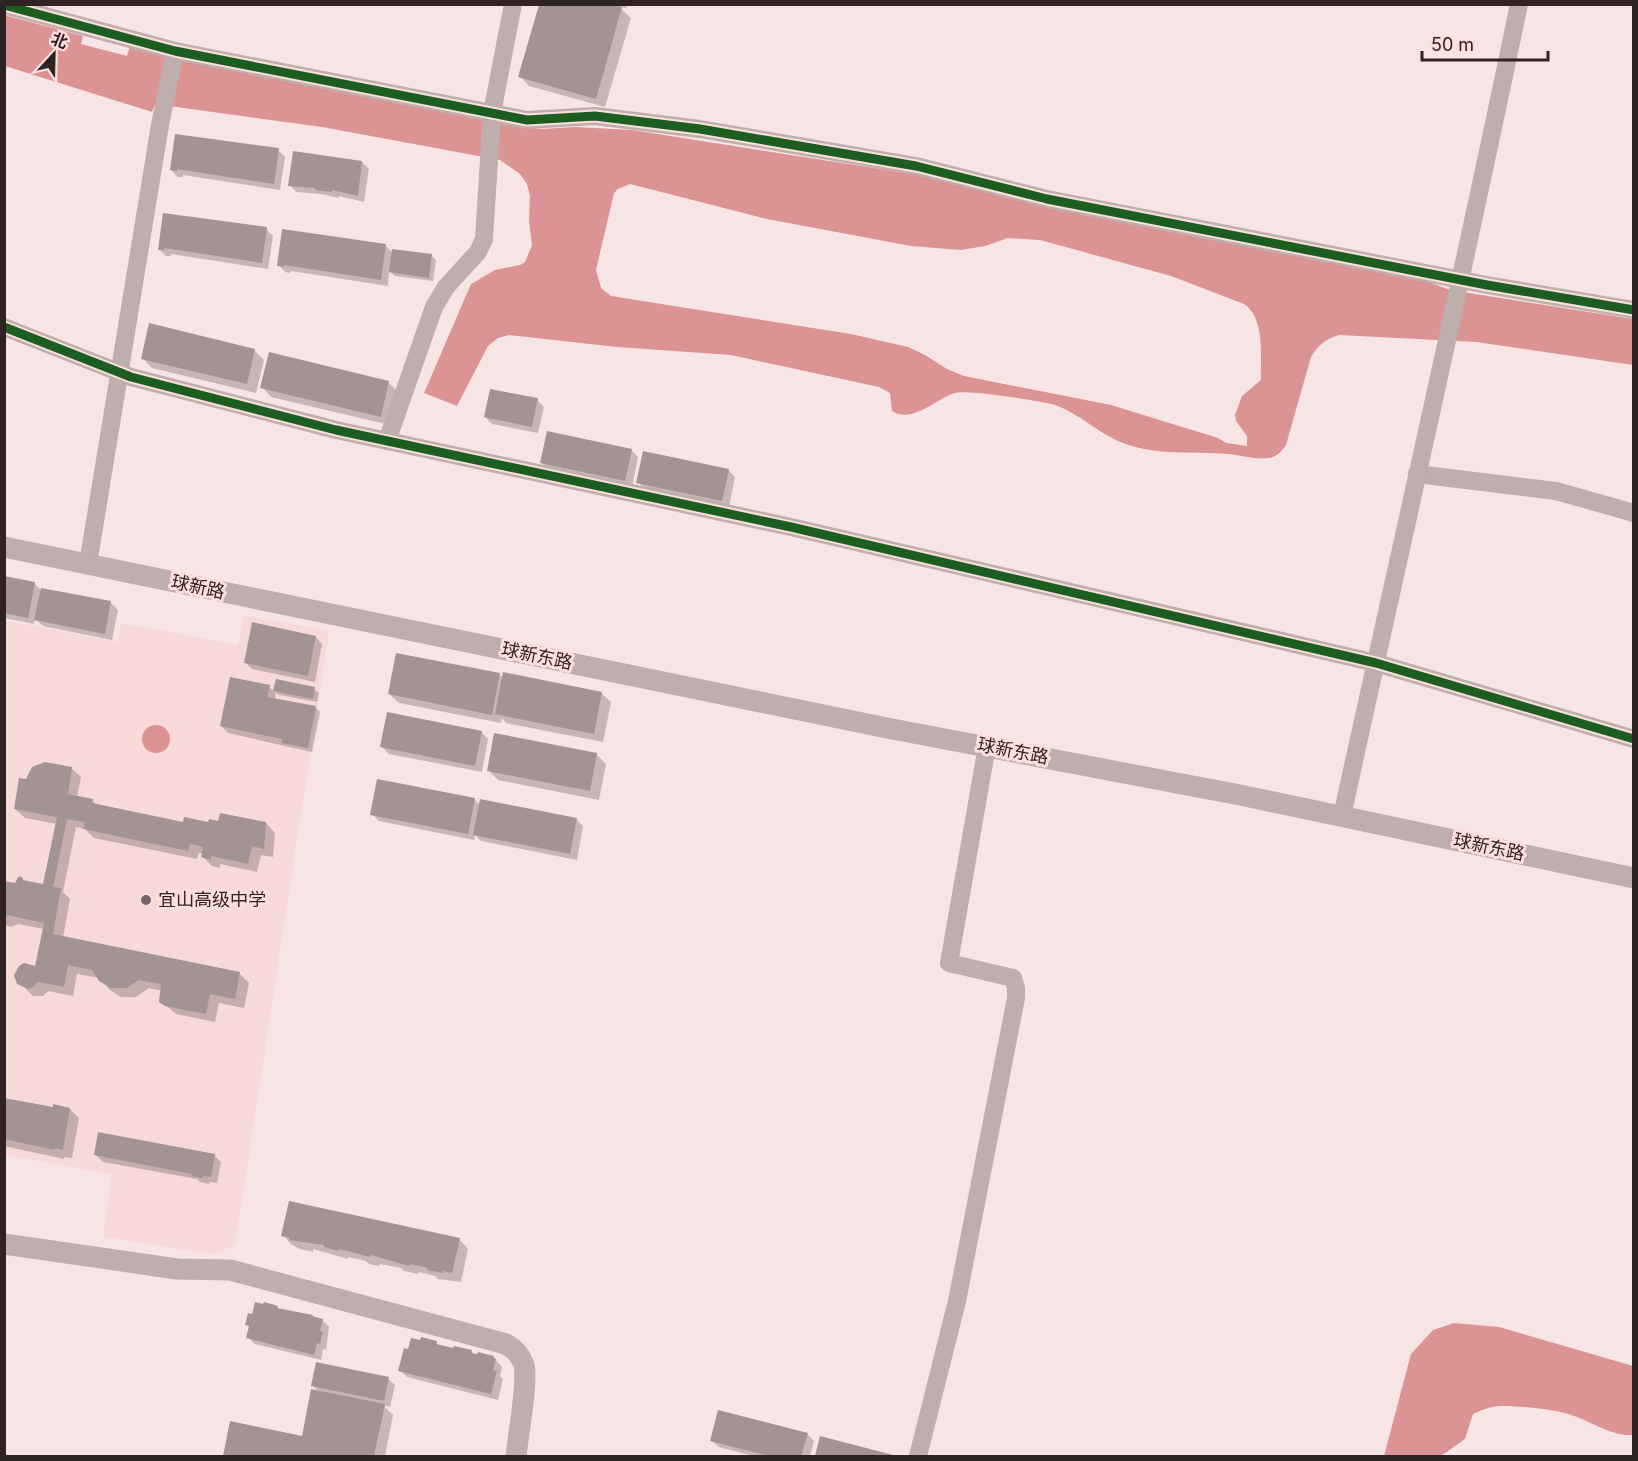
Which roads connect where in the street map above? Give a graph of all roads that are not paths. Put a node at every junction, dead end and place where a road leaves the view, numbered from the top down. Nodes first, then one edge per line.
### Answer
1 (513, 4) edge
2 (1519, 4) edge
3 (4, 5) edge
4 (175, 53) junction
5 (492, 116) junction
6 (1460, 283) junction
7 (1634, 310) edge
8 (4, 327) edge
9 (120, 373) junction
10 (387, 441) junction
11 (1417, 474) junction
12 (1634, 513) edge
13 (4, 547) edge
14 (88, 564) junction
15 (392, 627) joint
16 (1376, 663) junction
17 (1634, 738) edge
18 (987, 746) junction
19 (1342, 816) junction
20 (1634, 878) edge
21 (4, 1244) edge
22 (516, 1456) edge
23 (918, 1456) edge

1 - 5 street
2 - 6 street
3 - 4 street
4 - 5 street
4 - 9 street
5 - 6 street
5 - 10 street
6 - 7 street
6 - 11 street
8 - 9 street
9 - 10 street
9 - 14 street
10 - 16 street
11 - 12 street
11 - 16 street
13 - 14 street, 球新路
14 - 15 street, 球新路
15 - 18 street, 球新东路
16 - 17 street
16 - 19 street
18 - 19 street, 球新东路
18 - 23 street
19 - 20 street, 球新东路
21 - 22 street

